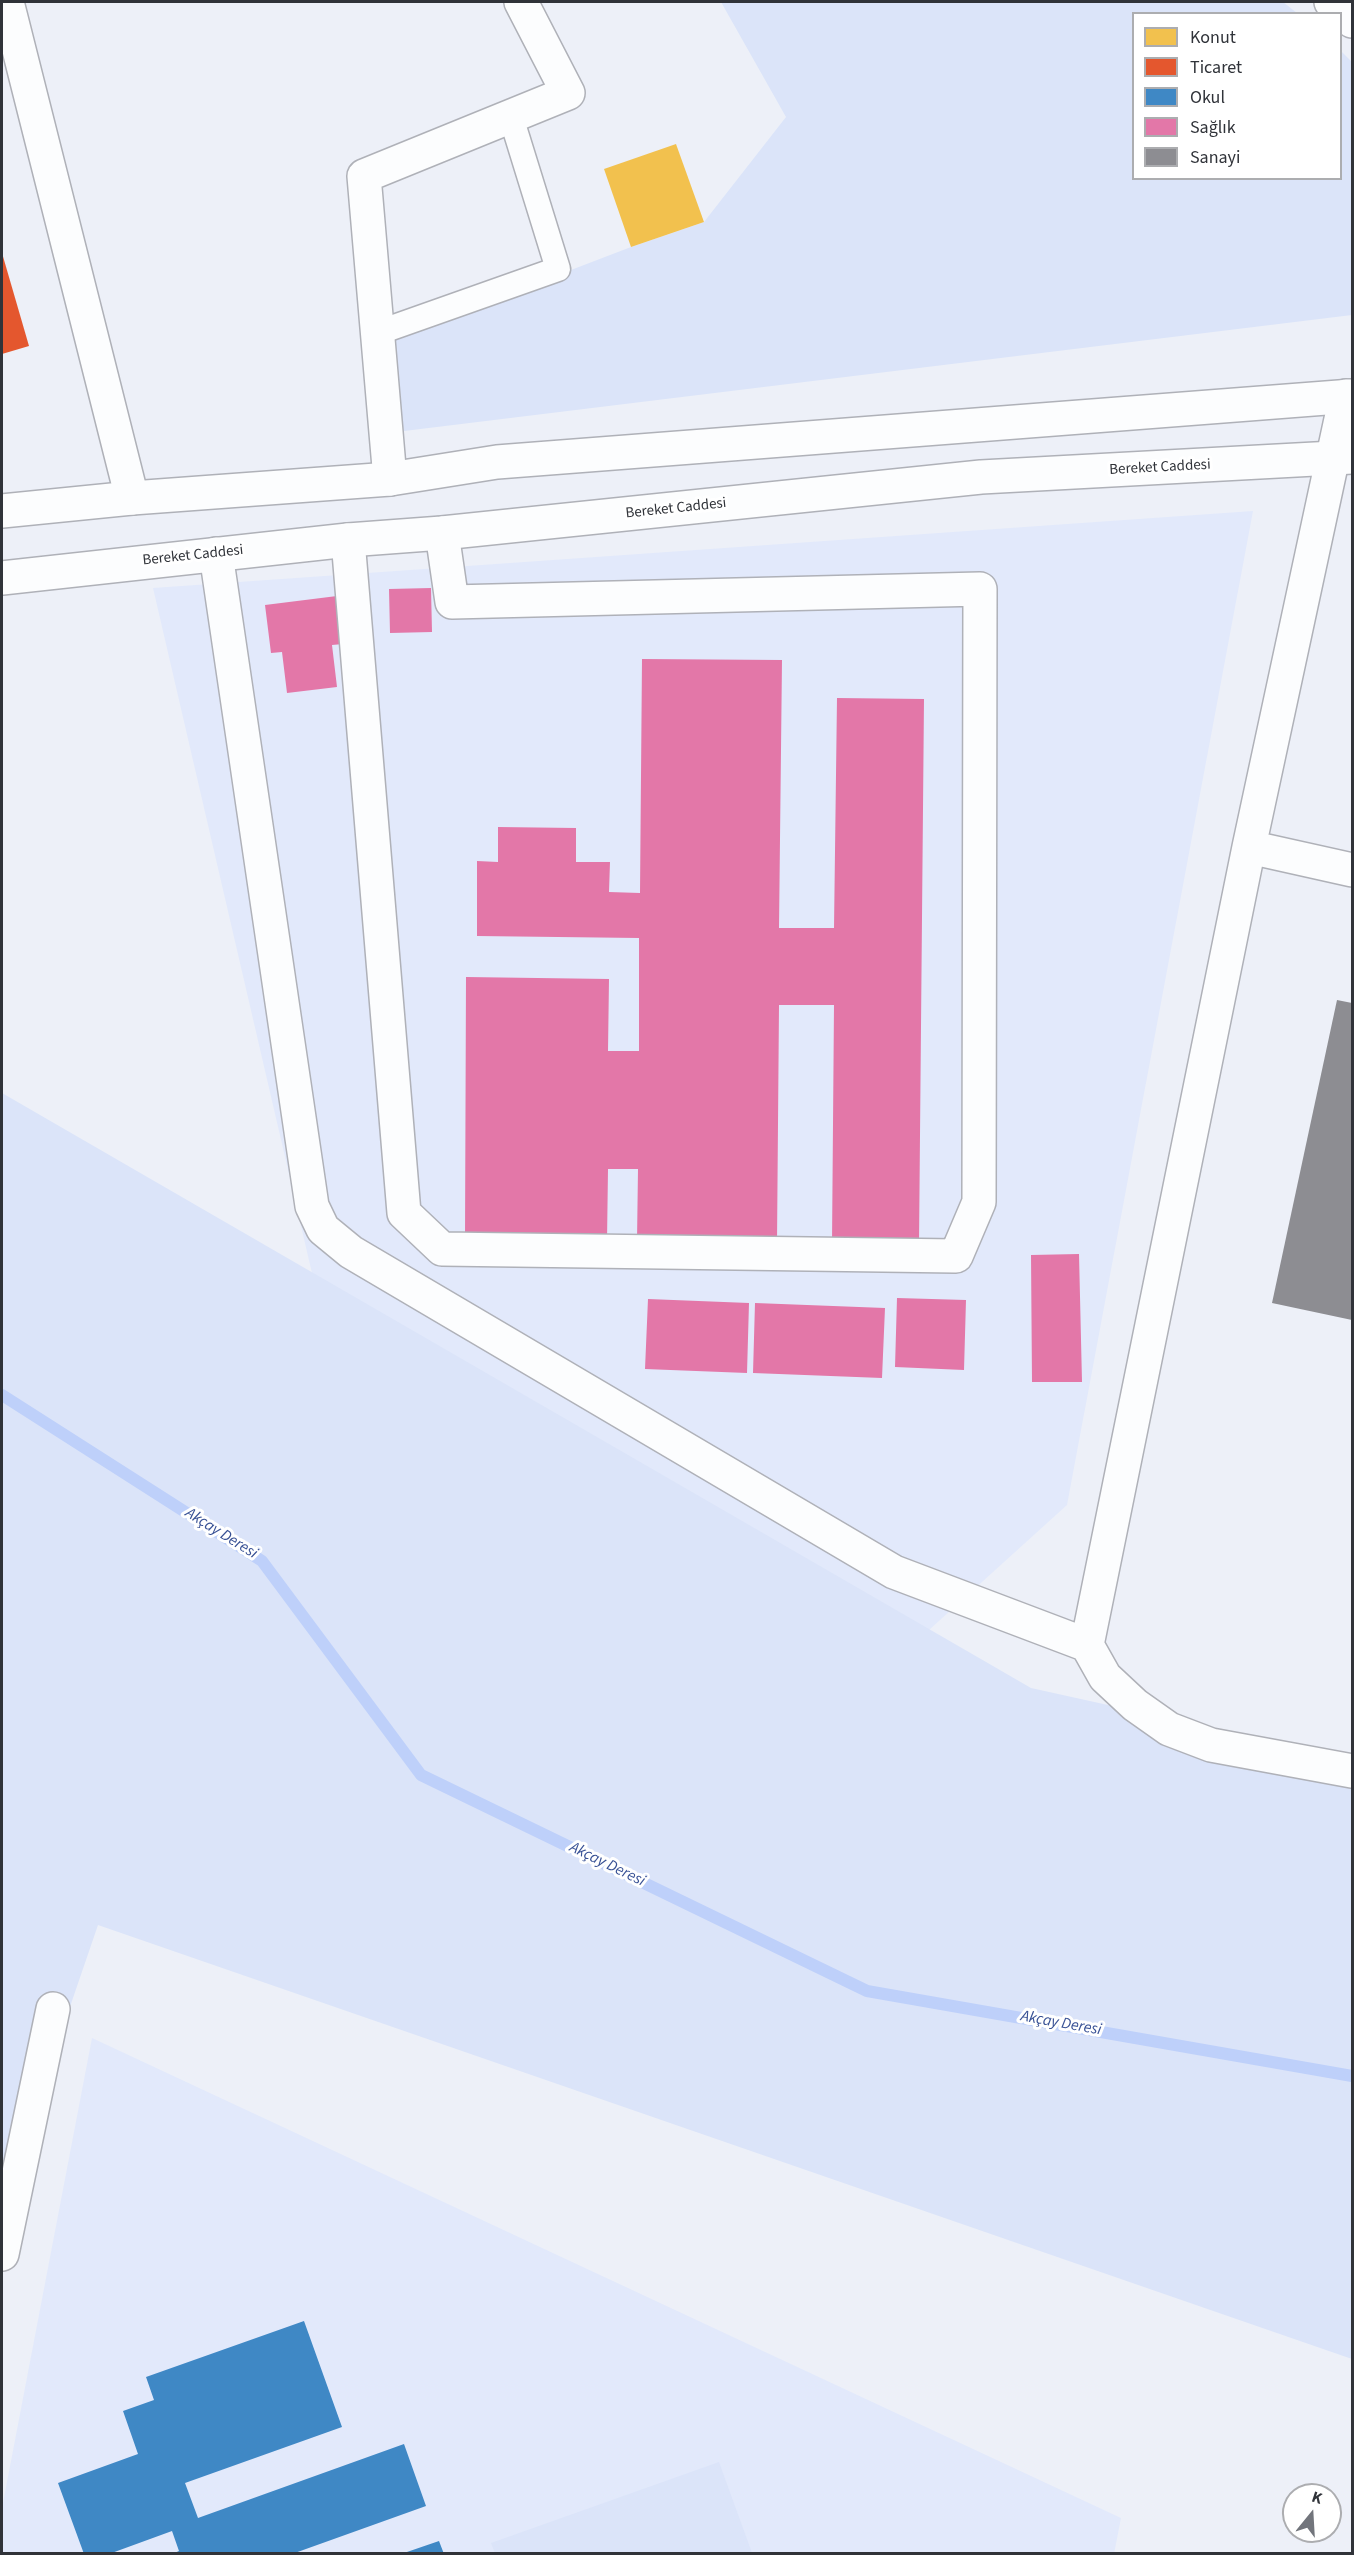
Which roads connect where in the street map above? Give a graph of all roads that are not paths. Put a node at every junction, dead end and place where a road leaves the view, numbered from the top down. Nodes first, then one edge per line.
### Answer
1 (7, 2) edge
2 (521, 2) edge
3 (1331, 2) edge
4 (1353, 21) edge
5 (511, 117) junction
6 (377, 333) junction
7 (1350, 393) edge
8 (1343, 458) edge
9 (390, 479) junction
10 (132, 498) junction
11 (2, 512) edge
12 (441, 533) junction
13 (348, 540) junction
14 (216, 554) junction
15 (2, 578) edge
16 (1249, 847) junction
17 (1353, 870) edge
18 (1087, 1645) junction
19 (1353, 1771) edge
20 (53, 2009) dead end
21 (2, 2254) edge

1 - 10 street
2 - 5 street
3 - 4 street
5 - 6 street
5 - 6 lane
6 - 9 street
7 - 8 street
7 - 9 street
8 - 12 street, Bereket Caddesi
8 - 16 street
9 - 10 street
10 - 11 street
12 - 13 street, Bereket Caddesi
12 - 13 street
13 - 14 street, Bereket Caddesi
14 - 15 street, Bereket Caddesi
14 - 18 street
16 - 17 street
16 - 18 street
18 - 19 street
20 - 21 street

